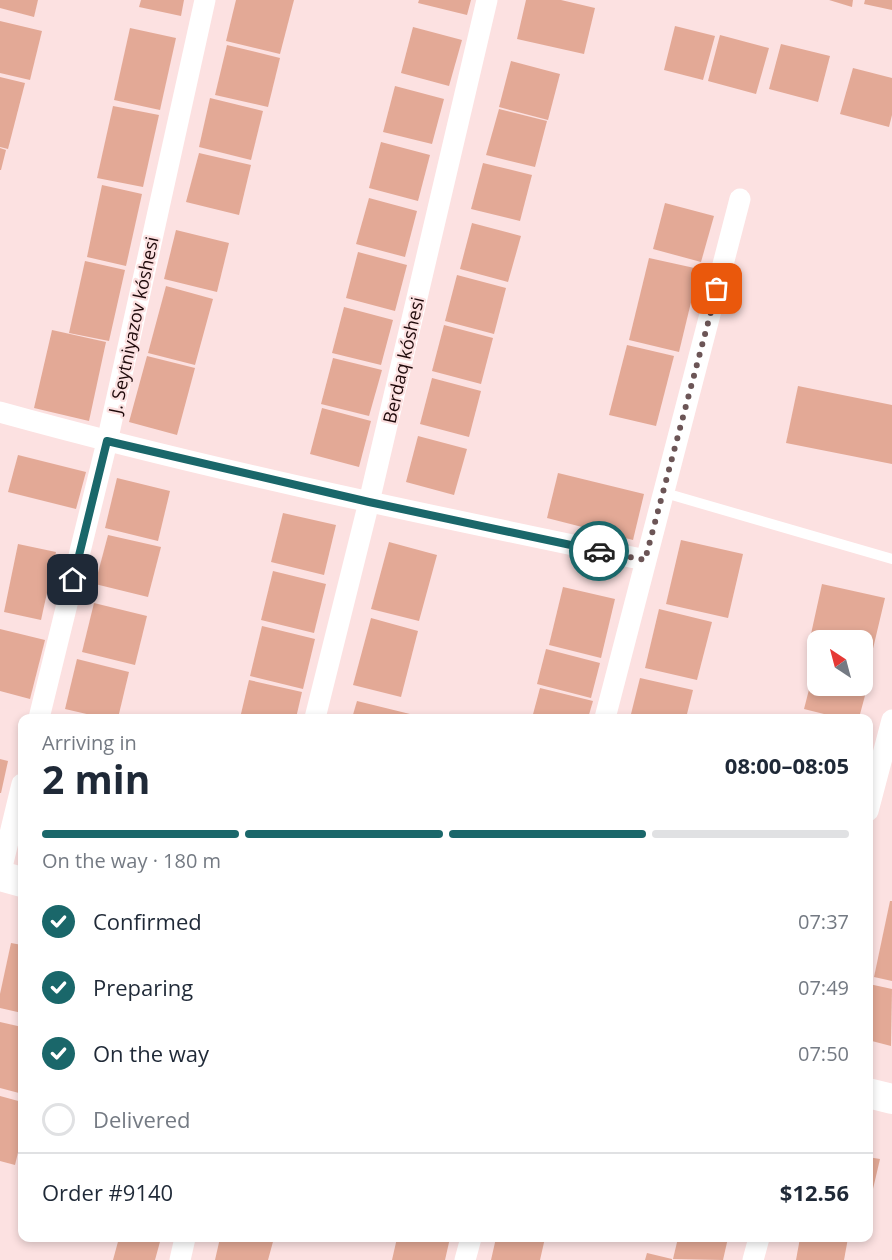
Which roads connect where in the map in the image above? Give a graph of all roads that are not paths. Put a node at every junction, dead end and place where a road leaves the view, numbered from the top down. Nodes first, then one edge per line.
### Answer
1 (205, 0) edge
2 (487, 0) edge
3 (740, 199) dead end
4 (0, 412) edge
5 (107, 441) junction
6 (664, 493) junction
7 (369, 502) junction
8 (892, 559) edge
9 (645, 560) junction
10 (40, 714) edge
11 (316, 714) edge
12 (606, 714) edge
13 (892, 720) edge
14 (873, 792) edge
15 (18, 801) edge
16 (0, 876) edge
17 (18, 881) edge
18 (873, 1094) edge
19 (892, 1100) edge
20 (184, 1242) edge
21 (470, 1242) edge
22 (758, 1242) edge
23 (180, 1260) edge
24 (465, 1260) edge
25 (753, 1260) edge

1 - 5 street, J. Seytniyazov kóshesi
2 - 7 street, Berdaq kóshesi
3 - 6 street
4 - 5 street
5 - 7 street
5 - 10 street, J. Seytniyazov kóshesi
6 - 8 lane
6 - 9 street
7 - 9 street
7 - 11 street, Berdaq kóshesi
9 - 12 street
13 - 14 street
15 - 16 street
16 - 17 main road
18 - 19 main road
20 - 23 street
21 - 24 street
22 - 25 street

